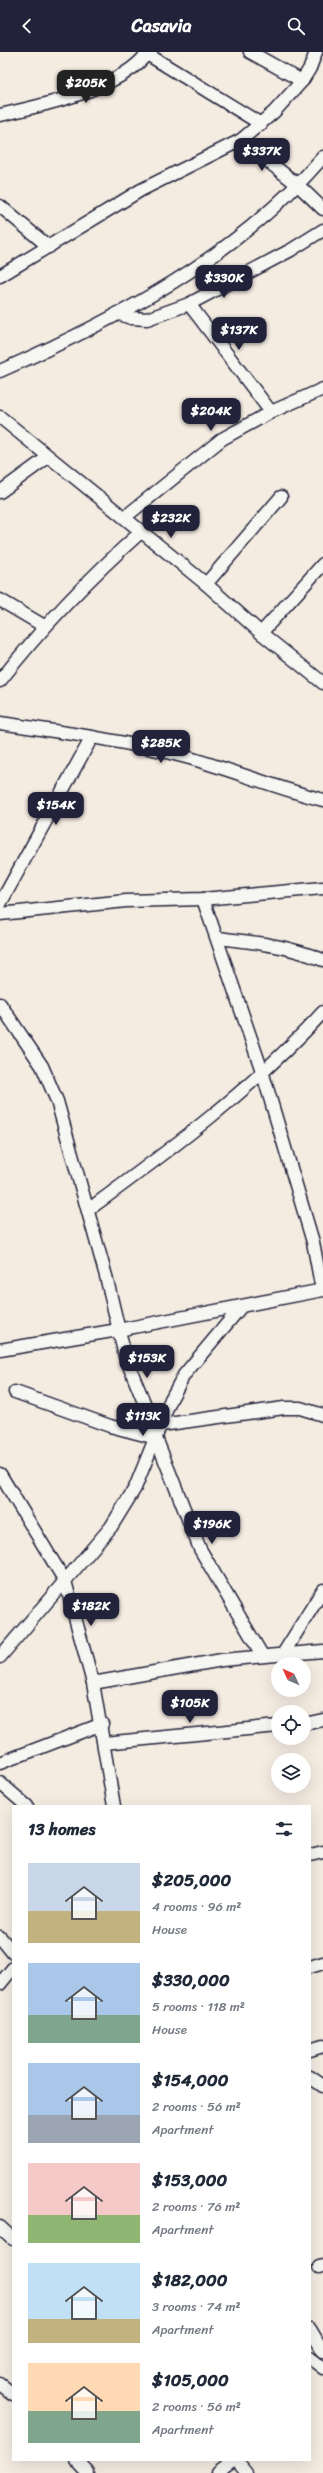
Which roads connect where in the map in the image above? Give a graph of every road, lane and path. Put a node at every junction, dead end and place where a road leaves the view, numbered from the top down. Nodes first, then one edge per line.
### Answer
1 (250, 52) edge
2 (316, 52) edge
3 (148, 53) edge
4 (302, 81) junction
5 (0, 115) edge
6 (261, 124) junction
7 (241, 140) junction
8 (323, 157) edge
9 (298, 185) junction
10 (0, 206) edge
11 (323, 209) edge
12 (323, 230) edge
13 (49, 247) junction
14 (0, 276) edge
15 (189, 304) junction
16 (117, 313) junction
17 (0, 371) edge
18 (323, 390) edge
19 (271, 412) junction
20 (0, 417) edge
21 (48, 458) junction
22 (0, 492) edge
23 (281, 497) dead end
24 (124, 517) junction
25 (142, 531) junction
26 (323, 564) edge
27 (206, 584) junction
28 (0, 600) edge
29 (44, 626) junction
30 (261, 633) junction
31 (0, 681) edge
32 (323, 683) edge
33 (0, 723) edge
34 (92, 737) junction
35 (323, 800) edge
36 (323, 888) edge
37 (203, 899) junction
38 (0, 904) edge
39 (0, 914) edge
40 (218, 938) junction
41 (323, 960) edge
42 (0, 1004) edge
43 (323, 1012) edge
44 (262, 1071) junction
45 (88, 1210) junction
46 (323, 1235) edge
47 (313, 1242) junction
48 (323, 1290) edge
49 (240, 1308) junction
50 (118, 1330) junction
51 (0, 1350) edge
52 (15, 1392) dead end
53 (323, 1415) edge
54 (158, 1433) junction
55 (0, 1474) edge
56 (65, 1581) junction
57 (323, 1590) edge
58 (323, 1651) edge
59 (283, 1654) junction
60 (262, 1655) junction
61 (0, 1657) edge
62 (93, 1683) junction
63 (323, 1720) edge
64 (311, 1723) edge
65 (102, 1724) junction
66 (271, 1727) edge
67 (104, 1744) junction
68 (0, 1763) edge
69 (0, 1783) edge
70 (26, 1805) edge
71 (114, 1805) edge
72 (323, 1852) edge
73 (311, 1855) edge
74 (0, 1937) edge
75 (12, 1952) edge
76 (323, 1962) edge
77 (311, 1967) edge
78 (12, 1969) edge
79 (0, 1984) edge
80 (323, 2046) edge
81 (311, 2050) edge
82 (311, 2078) edge
83 (323, 2086) edge
84 (0, 2227) edge
85 (12, 2238) edge
86 (311, 2331) edge
87 (323, 2352) edge
88 (311, 2359) edge
89 (323, 2368) edge
90 (0, 2384) edge
91 (12, 2393) edge
92 (77, 2461) edge
93 (234, 2461) edge
94 (236, 2461) edge
95 (88, 2473) edge
96 (217, 2473) edge
97 (247, 2473) edge

1 - 4 street
2 - 4 street
3 - 5 street
3 - 6 street
4 - 6 street
6 - 7 street
7 - 9 street
7 - 13 street
8 - 9 street
9 - 11 street
9 - 16 street
10 - 13 street
12 - 15 street
13 - 14 street
15 - 16 street
15 - 19 street
16 - 17 street
18 - 19 street
19 - 24 street
20 - 21 street
21 - 22 street
21 - 24 street
23 - 27 street
24 - 25 street
25 - 27 street
25 - 29 street
26 - 30 street
27 - 30 street
28 - 29 street
29 - 31 street
30 - 32 street
33 - 34 street
34 - 35 street
34 - 38 street
36 - 37 street
37 - 39 street
37 - 40 street
40 - 41 street
40 - 44 street
42 - 45 street
43 - 44 street
44 - 45 street
44 - 47 street
45 - 50 street
46 - 47 street
47 - 48 street
48 - 49 street
49 - 50 street
49 - 54 street
50 - 51 street
50 - 54 street
52 - 54 street
53 - 54 street
54 - 56 street
54 - 60 street
55 - 56 street
56 - 61 street
56 - 62 street
57 - 59 street
58 - 59 street
59 - 60 street
60 - 62 street
62 - 65 street
63 - 64 street
65 - 67 street
65 - 68 street
66 - 67 street
67 - 71 street
69 - 70 street
72 - 73 street
74 - 75 street
76 - 77 street
78 - 79 street
80 - 81 street
82 - 83 street
84 - 85 street
86 - 87 street
88 - 89 street
90 - 91 street
92 - 95 street
93 - 96 street
94 - 97 street

